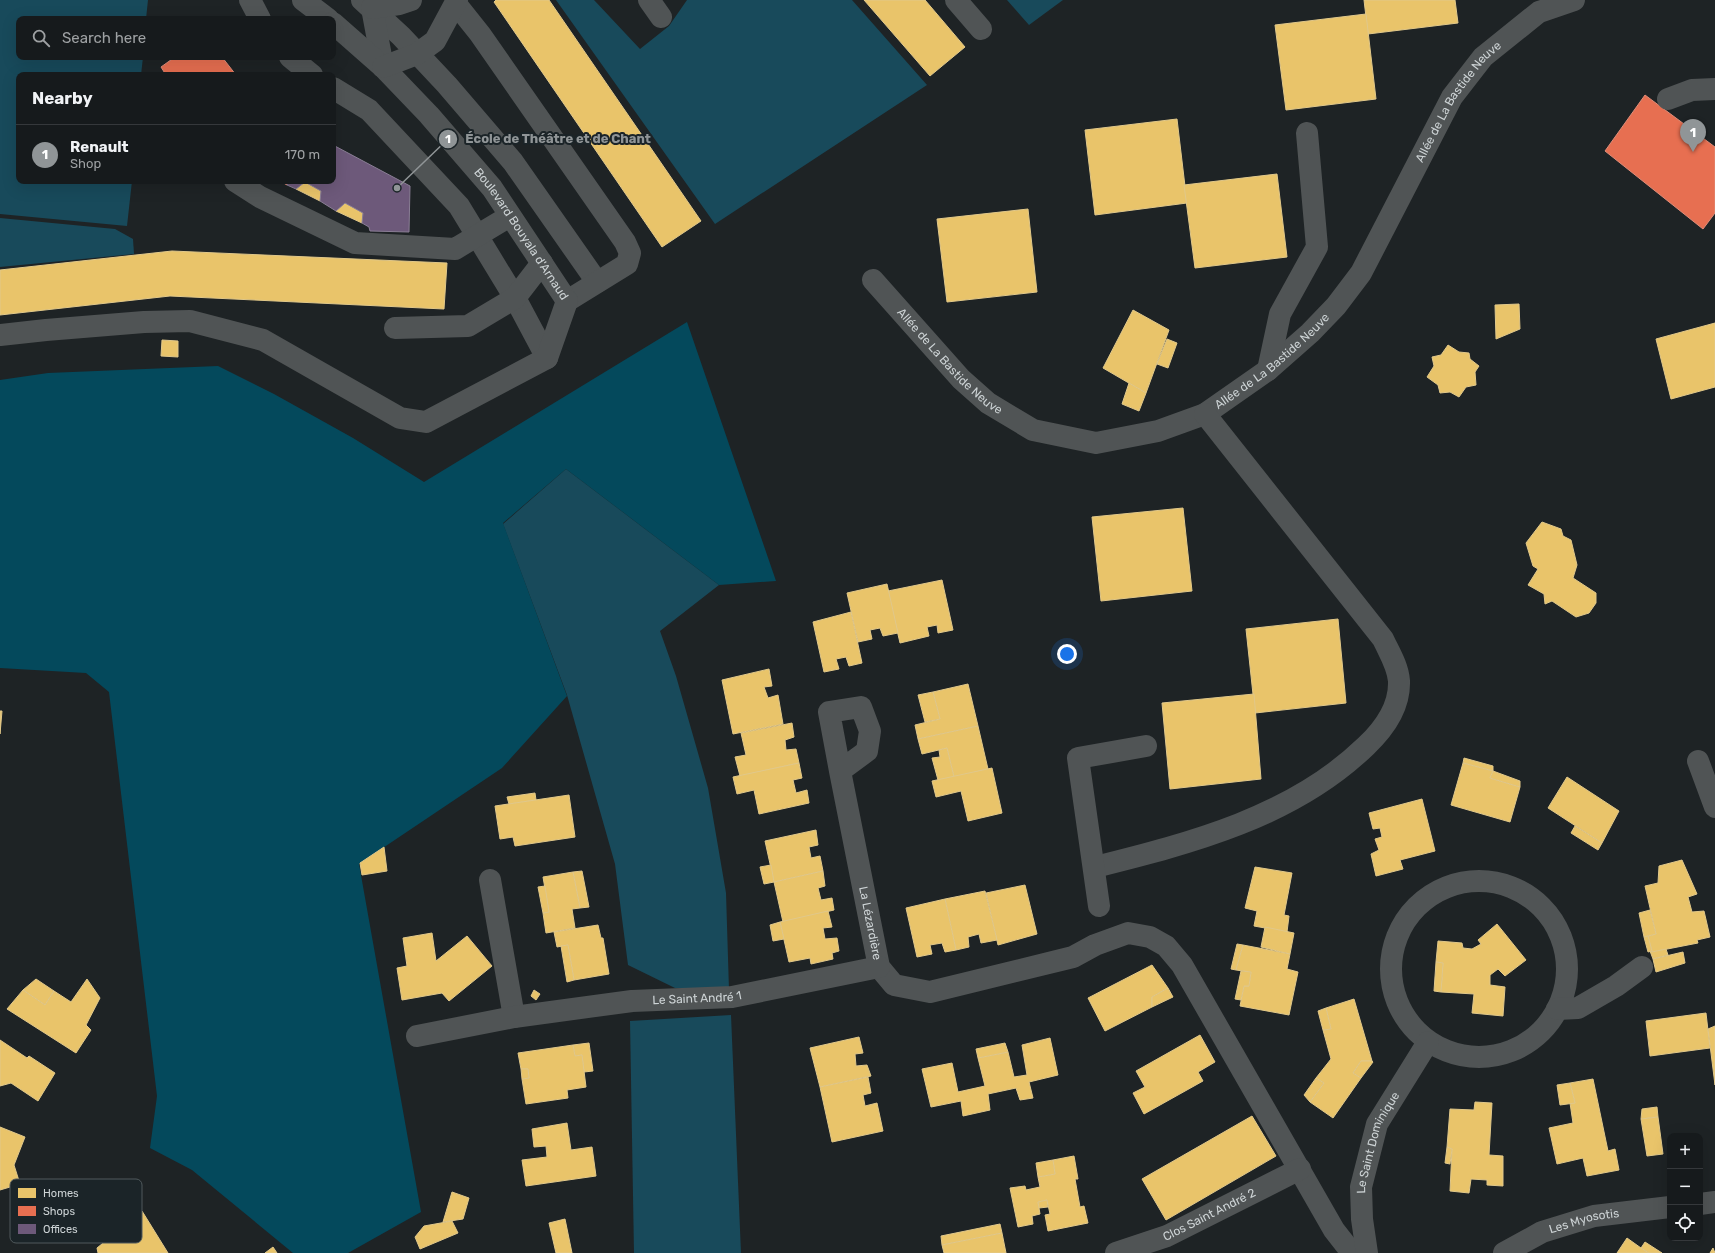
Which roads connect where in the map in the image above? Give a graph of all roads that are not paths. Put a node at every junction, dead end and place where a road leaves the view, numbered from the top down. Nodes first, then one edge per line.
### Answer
1 (250, 0) edge
2 (303, 0) edge
3 (411, 0) edge
4 (956, 0) edge
5 (1574, 0) edge
6 (457, 2) edge
7 (367, 4) edge
8 (258, 16) edge
9 (324, 16) edge
10 (336, 26) edge
11 (981, 29) dead end
12 (417, 54) junction
13 (294, 60) edge
14 (383, 67) junction
15 (308, 72) edge
16 (1715, 89) edge
17 (336, 90) edge
18 (1668, 99) dead end
19 (1307, 134) dead end
20 (239, 184) edge
21 (510, 216) junction
22 (478, 236) junction
23 (542, 263) junction
24 (873, 280) dead end
25 (597, 282) junction
26 (515, 298) junction
27 (567, 301) junction
28 (395, 328) dead end
29 (0, 336) edge
30 (547, 358) junction
31 (1268, 370) junction
32 (1205, 414) junction
33 (1146, 746) dead end
34 (1698, 761) dead end
35 (840, 771) dead end
36 (1715, 807) edge
37 (1095, 867) junction
38 (490, 880) dead end
39 (1100, 906) dead end
40 (879, 966) junction
41 (1642, 967) dead end
42 (1557, 1008) junction
43 (514, 1017) junction
44 (417, 1036) dead end
45 (1428, 1042) junction
46 (1300, 1169) junction
47 (1715, 1202) edge
48 (1703, 1204) edge
49 (1667, 1207) edge
50 (1116, 1253) edge
51 (1352, 1253) edge
52 (1367, 1253) edge
53 (1504, 1253) edge

1 - 8 street
2 - 9 street
3 - 7 street
4 - 11 street
5 - 31 street, Allée de La Bastide Neuve
6 - 12 street
6 - 25 street, Boulevard Bouyala d'Arnaud
7 - 12 street
7 - 14 street
10 - 14 street, Boulevard Bouyala d'Arnaud
12 - 14 street
12 - 25 street
13 - 15 street
14 - 21 street, Boulevard Bouyala d'Arnaud
16 - 18 street
17 - 22 street
19 - 31 street
20 - 22 street
21 - 22 street
21 - 23 street, Boulevard Bouyala d'Arnaud
22 - 26 street
23 - 26 street
23 - 27 street, Boulevard Bouyala d'Arnaud
24 - 32 street, Allée de La Bastide Neuve
25 - 27 street, Boulevard Bouyala d'Arnaud
26 - 28 street
26 - 30 street
27 - 30 street
29 - 30 street
31 - 32 street, Allée de La Bastide Neuve
32 - 37 street
33 - 37 street
34 - 36 street
35 - 40 street, La Lézardière
37 - 39 street
38 - 43 street
40 - 43 street, Le Saint André 1
40 - 46 street, La Lézardière
41 - 42 street
42 - 45 street
42 - 45 street
43 - 44 street, Le Saint André 1
45 - 52 street, Le Saint Dominique
46 - 50 street, Clos Saint André 2
46 - 51 street, La Lézardière
47 - 48 street
49 - 53 street, Les Myosotis

